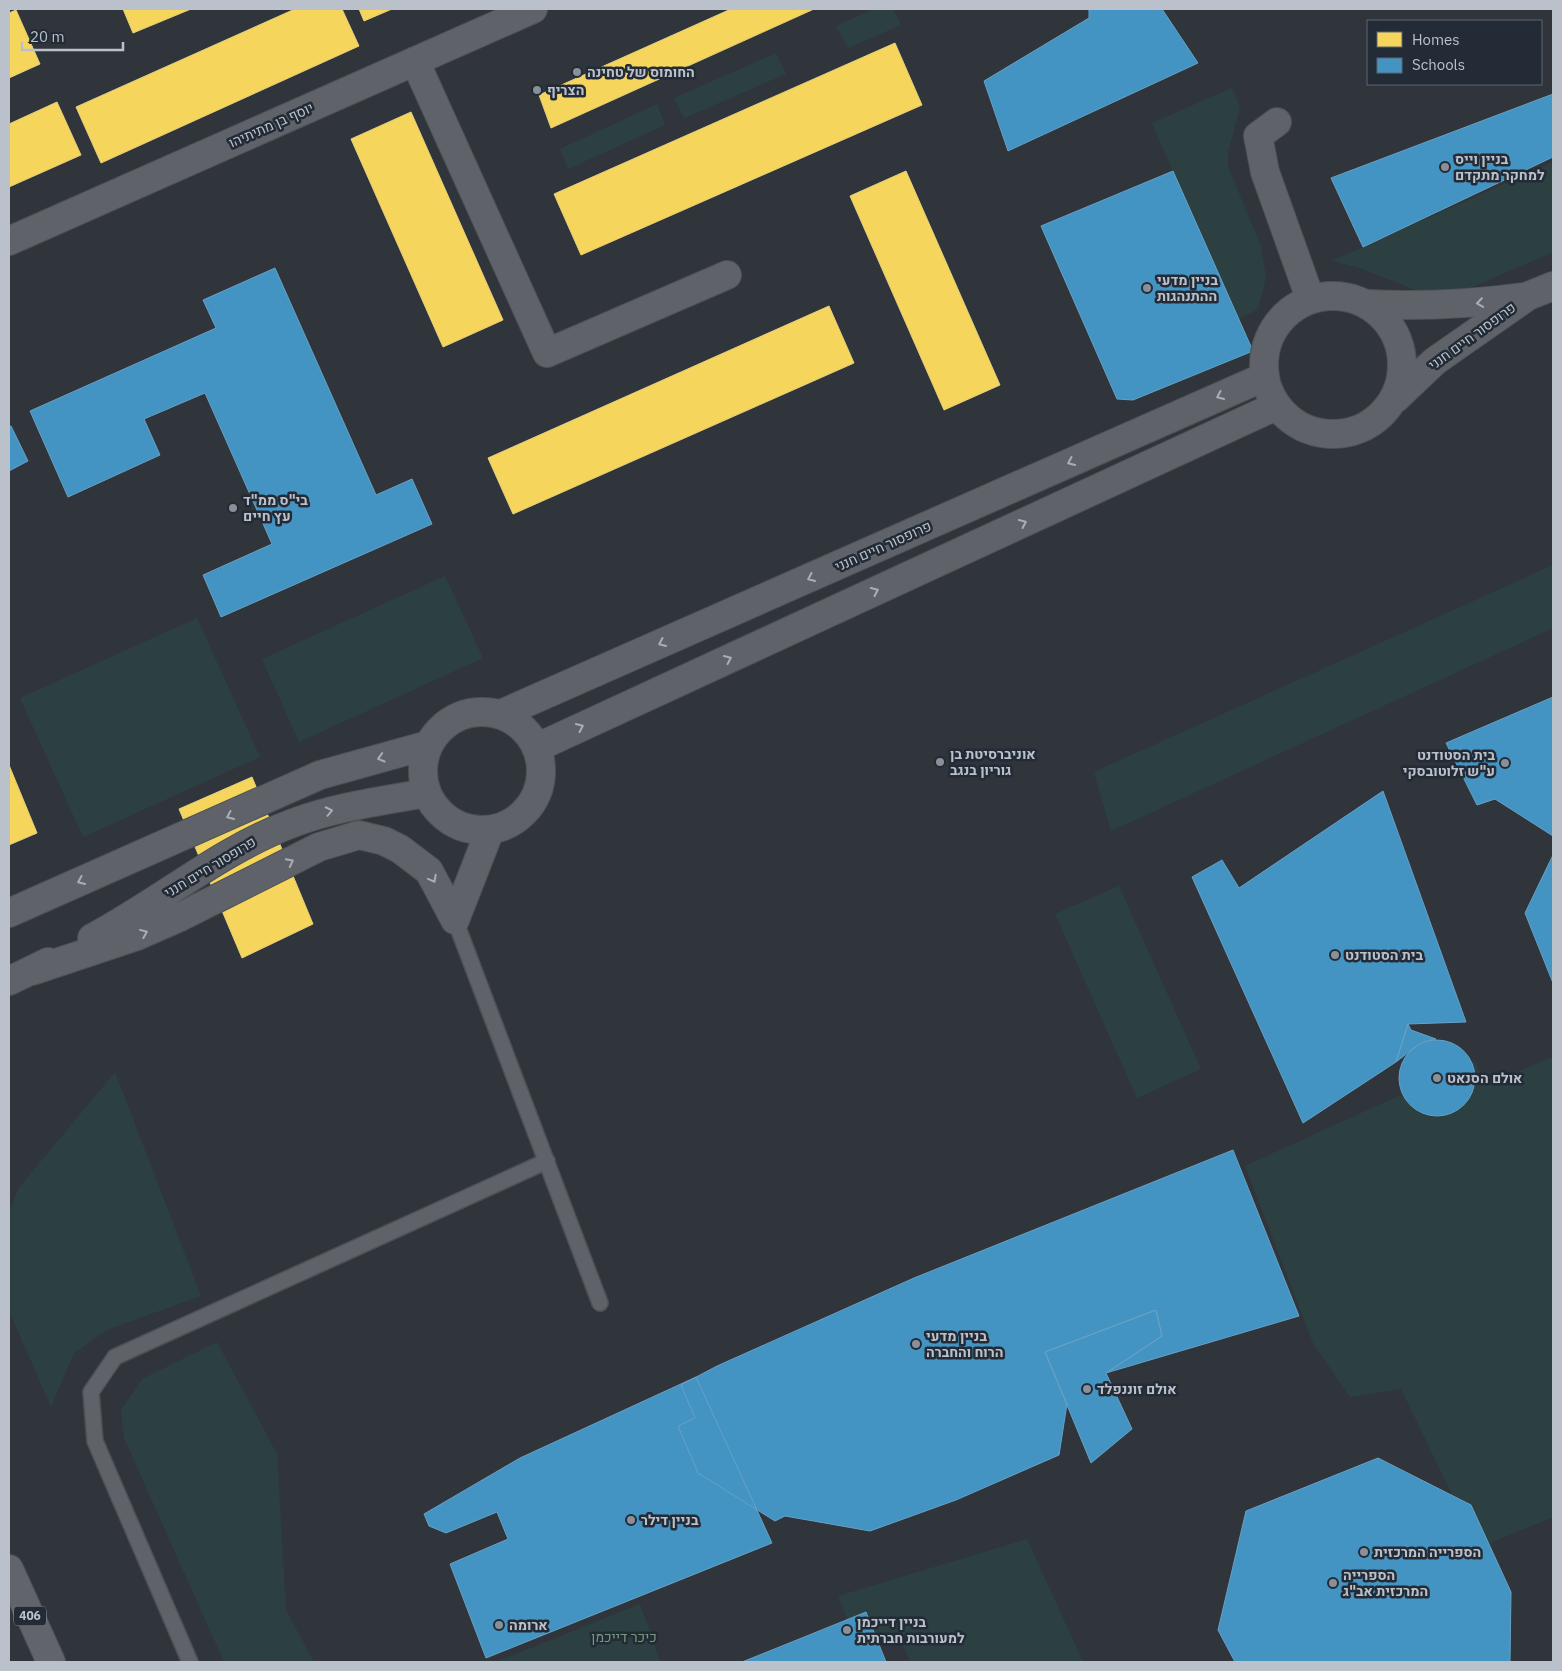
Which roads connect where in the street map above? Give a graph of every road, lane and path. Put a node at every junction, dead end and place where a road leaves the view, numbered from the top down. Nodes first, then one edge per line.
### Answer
1 (533, 9) edge
2 (416, 61) junction
3 (1277, 122) dead end
4 (9, 241) edge
5 (727, 275) dead end
6 (1553, 286) edge
7 (1528, 296) junction
8 (1310, 298) junction
9 (1368, 304) junction
10 (1264, 376) junction
11 (1396, 398) junction
12 (1276, 406) junction
13 (501, 714) junction
14 (428, 745) junction
15 (536, 748) junction
16 (426, 793) junction
17 (490, 830) junction
18 (9, 913) edge
19 (455, 920) junction
20 (20, 976) edge
21 (547, 1161) junction
22 (600, 1303) dead end
23 (9, 1569) edge
24 (52, 1662) edge
25 (190, 1662) edge

1 - 2 street, יוסף בן מתיתיהו
2 - 4 street, יוסף בן מתיתיהו
2 - 5 street
3 - 8 street
6 - 7 street, פרופסור חיים חנני
7 -> 9 street, פרופסור חיים חנני
7 - 11 street, פרופסור חיים חנני
8 - 9 street
8 - 10 street
9 - 11 street
10 - 12 street
10 -> 13 street, פרופסור חיים חנני
11 - 12 street
15 -> 12 street
13 - 14 street
13 - 15 street
14 - 16 street
14 -> 18 street
15 - 17 street
16 - 17 street
20 -> 16 street, פרופסור חיים חנני
17 - 19 street
20 -> 19 street
19 - 21 lane
21 - 22 lane
21 - 25 lane
23 - 24 main road, 406

